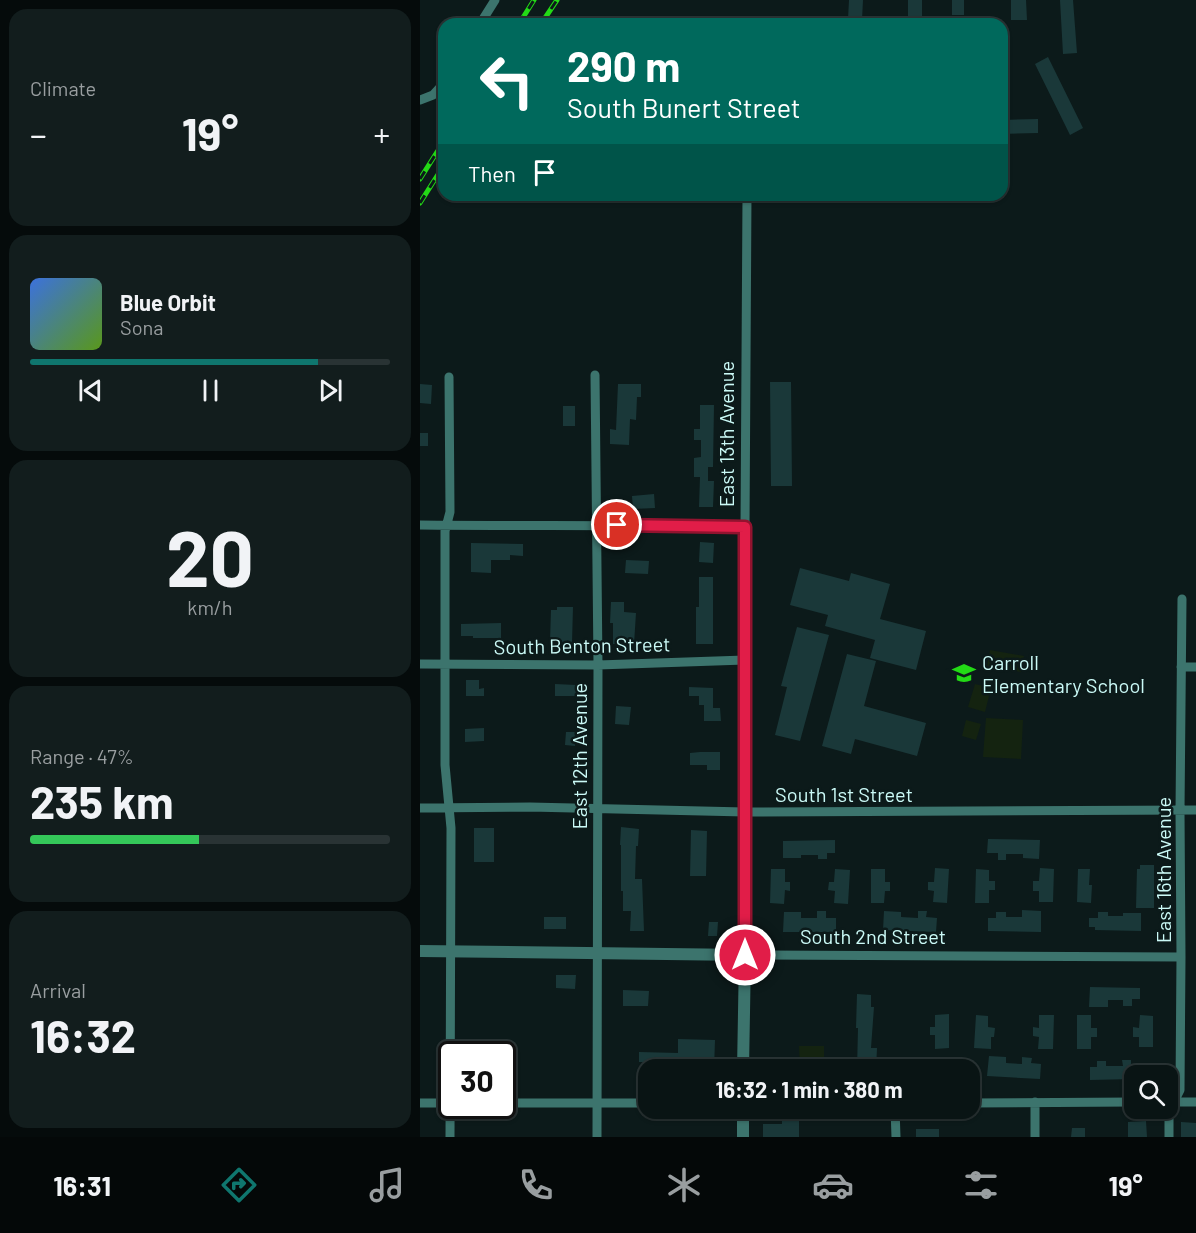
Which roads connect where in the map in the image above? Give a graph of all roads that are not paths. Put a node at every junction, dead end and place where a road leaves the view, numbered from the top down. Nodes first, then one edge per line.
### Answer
1 (495, 0) edge
2 (484, 18) edge
3 (438, 90) edge
4 (421, 100) edge
5 (747, 201) edge
6 (595, 375) dead end
7 (449, 376) dead end
8 (420, 525) edge
9 (447, 525) junction
10 (596, 525) junction
11 (745, 527) junction
12 (1182, 599) dead end
13 (745, 660) junction
14 (420, 664) edge
15 (445, 664) junction
16 (598, 665) junction
17 (1181, 667) junction
18 (1196, 667) edge
19 (420, 808) edge
20 (449, 808) junction
21 (597, 809) junction
22 (1196, 810) edge
23 (1180, 811) junction
24 (745, 812) junction
25 (420, 951) edge
26 (451, 951) junction
27 (598, 953) junction
28 (745, 955) junction
29 (1181, 957) junction
30 (451, 1041) edge
31 (743, 1059) edge
32 (1178, 1091) edge
33 (1035, 1102) junction
34 (1124, 1102) edge
35 (1178, 1102) edge
36 (1196, 1102) edge
37 (420, 1103) edge
38 (438, 1103) edge
39 (516, 1103) edge
40 (597, 1103) junction
41 (638, 1103) edge
42 (980, 1103) edge
43 (451, 1119) edge
44 (743, 1119) edge
45 (895, 1119) edge
46 (1169, 1119) edge
47 (450, 1137) edge
48 (597, 1137) edge
49 (743, 1137) edge
50 (896, 1137) edge
51 (1035, 1137) edge
52 (1169, 1137) edge

1 - 2 street
3 - 4 street
5 - 11 street, East 13th Avenue
6 - 10 street, East 12th Avenue
7 - 9 street
8 - 9 street
9 - 10 street
9 - 15 street
10 - 11 street
10 - 16 street, East 12th Avenue
11 - 13 street, East 13th Avenue
12 - 17 street, East 16th Avenue
13 - 16 street, South Benton Street
13 - 24 street, East 13th Avenue
14 - 15 street, South Benton Street
15 - 16 street, South Benton Street
15 - 20 street
16 - 21 street, East 12th Avenue
17 - 18 street
17 - 23 street, East 16th Avenue
19 - 20 street, South 1st Street
20 - 21 street, South 1st Street
20 - 26 street
21 - 24 street, South 1st Street
21 - 27 street, East 12th Avenue
22 - 23 street, South 1st Street
23 - 24 street, South 1st Street
23 - 29 street, East 16th Avenue
24 - 28 street, East 13th Avenue
25 - 26 street, South 2nd Street
26 - 27 street, South 2nd Street
26 - 30 street
27 - 28 street, South 2nd Street
27 - 40 street, East 12th Avenue
28 - 29 street, South 2nd Street
28 - 31 street, East 13th Avenue
29 - 32 street, East 16th Avenue
33 - 34 street
33 - 42 street
33 - 51 street
35 - 36 street
37 - 38 street
39 - 40 street
40 - 41 street
40 - 48 street, East 12th Avenue
43 - 47 street
44 - 49 street
45 - 50 street
46 - 52 street, East 16th Avenue

